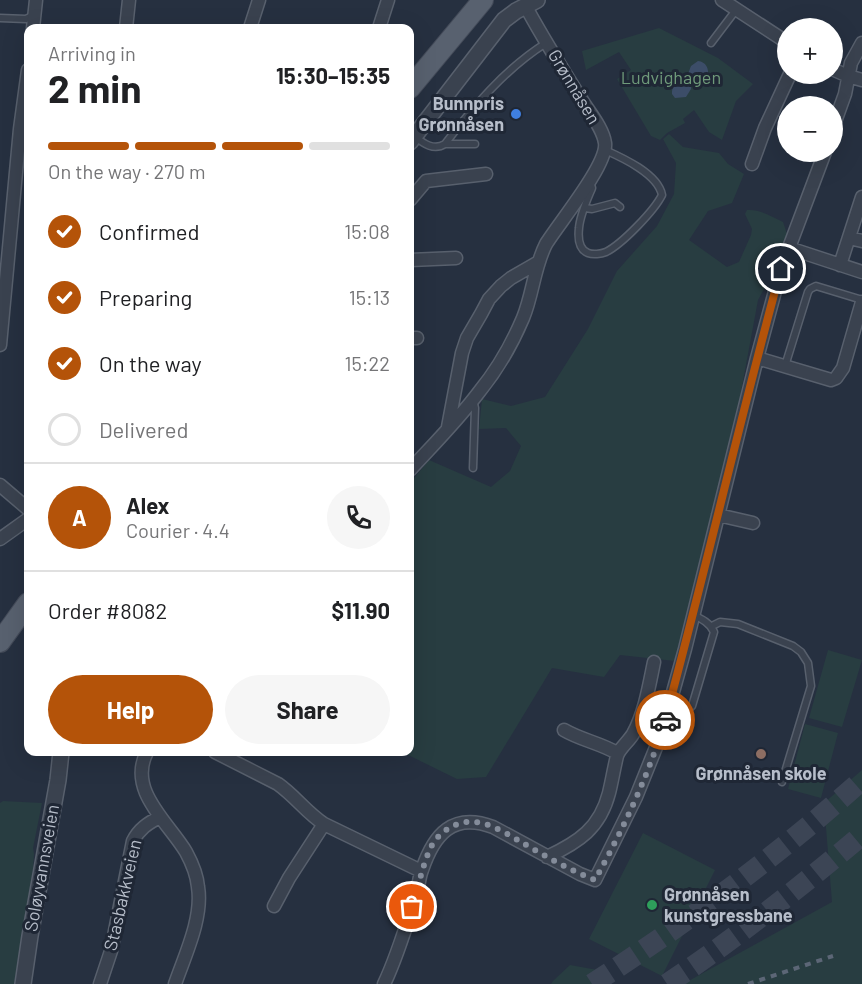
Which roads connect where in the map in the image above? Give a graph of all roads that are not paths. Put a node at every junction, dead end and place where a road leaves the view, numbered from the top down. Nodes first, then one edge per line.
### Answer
1 (36, 0) edge
2 (129, 0) edge
3 (260, 0) edge
4 (388, 0) edge
5 (465, 0) edge
6 (483, 0) edge
7 (722, 0) edge
8 (531, 3) edge
9 (740, 5) edge
10 (34, 14) junction
11 (0, 18) edge
12 (33, 24) edge
13 (126, 24) edge
14 (251, 24) edge
15 (379, 24) edge
16 (777, 34) edge
17 (546, 43) junction
18 (711, 43) dead end
19 (862, 43) edge
20 (843, 74) edge
21 (848, 76) junction
22 (862, 80) edge
23 (414, 82) edge
24 (414, 83) edge
25 (785, 84) edge
26 (24, 100) edge
27 (843, 100) edge
28 (414, 136) edge
29 (414, 140) edge
30 (445, 144) junction
31 (475, 144) dead end
32 (605, 150) junction
33 (821, 162) edge
34 (752, 164) dead end
35 (486, 174) dead end
36 (590, 179) junction
37 (414, 195) edge
38 (862, 197) edge
39 (620, 207) dead end
40 (585, 208) junction
41 (849, 238) junction
42 (862, 241) edge
43 (789, 248) junction
44 (456, 258) dead end
45 (414, 260) edge
46 (537, 263) junction
47 (840, 265) junction
48 (862, 272) edge
49 (862, 301) edge
50 (0, 345) edge
51 (757, 358) junction
52 (784, 366) junction
53 (473, 400) junction
54 (448, 429) junction
55 (414, 466) edge
56 (473, 468) dead end
57 (0, 485) edge
58 (24, 505) edge
59 (718, 515) junction
60 (24, 522) edge
61 (753, 524) dead end
62 (0, 539) edge
63 (24, 609) edge
64 (693, 615) junction
65 (712, 626) junction
66 (0, 642) edge
67 (654, 662) dead end
68 (668, 708) junction
69 (564, 730) dead end
70 (617, 753) junction
71 (61, 756) edge
72 (145, 756) edge
73 (224, 756) edge
74 (782, 782) dead end
75 (160, 817) junction
76 (324, 824) junction
77 (547, 857) junction
78 (421, 871) junction
79 (274, 906) dead end
80 (23, 984) edge
81 (100, 984) edge
82 (175, 984) edge
83 (384, 984) edge

1 - 10 street
2 - 13 street
3 - 14 street
4 - 15 street
5 - 23 main road
6 - 24 main road
7 - 9 street
8 - 17 street, Grønnåsen
8 - 28 street
9 - 16 street
9 - 18 lane
10 - 11 lane
10 - 12 street
17 - 30 lane
17 - 32 street, Grønnåsen
19 - 21 street
20 - 21 street
21 - 22 street
21 - 27 street
25 - 34 street
26 - 50 street
29 - 30 lane
30 - 31 lane
32 - 36 street
32 - 40 lane
33 - 43 street
35 - 37 street
36 - 40 lane
36 - 46 street
38 - 41 street
39 - 40 lane
41 - 42 street
41 - 47 street
43 - 47 street
43 - 51 street
44 - 45 street
46 - 53 street
46 - 54 street
47 - 48 street
49 - 52 street
49 - 52 lane
51 - 52 street
51 - 59 street
53 - 54 street
53 - 56 lane
54 - 55 street
57 - 58 street
59 - 61 street
59 - 64 street
60 - 62 street
63 - 66 main road
64 - 65 lane
64 - 68 street
65 - 68 lane
65 - 74 lane
67 - 70 street
68 - 77 street
69 - 70 street
70 - 77 street
71 - 80 street, Soløyvannsveien
72 - 75 street
73 - 76 street
75 - 81 street, Stasbakkveien
75 - 82 street
76 - 78 street
76 - 79 street
77 - 78 street
78 - 83 street

